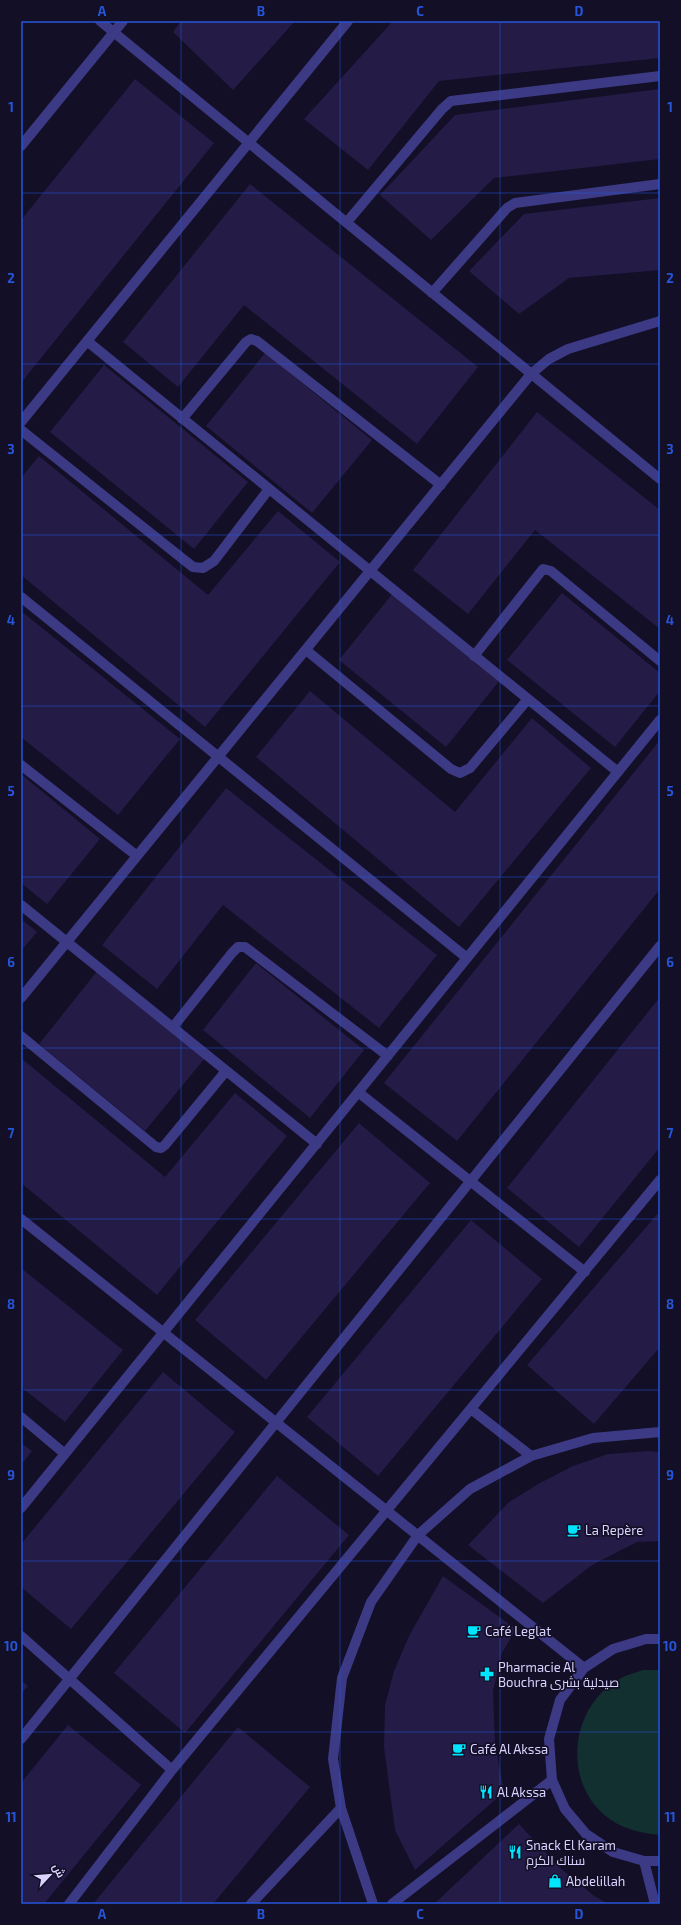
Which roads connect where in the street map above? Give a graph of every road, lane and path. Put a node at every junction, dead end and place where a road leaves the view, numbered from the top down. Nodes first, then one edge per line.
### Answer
1 (100, 21) edge
2 (123, 21) edge
3 (348, 21) edge
4 (114, 32) junction
5 (660, 76) edge
6 (249, 143) junction
7 (21, 146) edge
8 (660, 184) edge
9 (347, 222) junction
10 (432, 293) junction
11 (660, 321) edge
12 (87, 341) junction
13 (532, 374) junction
14 (182, 419) junction
15 (21, 422) edge
16 (21, 430) edge
17 (660, 479) edge
18 (441, 485) junction
19 (269, 489) junction
20 (370, 571) junction
21 (21, 597) edge
22 (306, 650) junction
23 (474, 656) junction
24 (660, 660) edge
25 (528, 699) junction
26 (660, 720) edge
27 (218, 756) junction
28 (21, 765) edge
29 (618, 772) junction
30 (137, 856) junction
31 (21, 904) edge
32 (67, 942) junction
33 (660, 946) edge
34 (467, 958) junction
35 (21, 998) edge
36 (173, 1027) junction
37 (21, 1036) edge
38 (388, 1056) junction
39 (226, 1070) junction
40 (358, 1092) junction
41 (317, 1144) junction
42 (660, 1180) edge
43 (470, 1182) junction
44 (21, 1219) edge
45 (585, 1272) junction
46 (163, 1333) junction
47 (471, 1409) junction
48 (21, 1417) edge
49 (276, 1422) junction
50 (660, 1432) edge
51 (65, 1454) junction
52 (531, 1456) junction
53 (21, 1508) edge
54 (388, 1511) junction
55 (418, 1535) junction
56 (21, 1636) edge
57 (660, 1639) edge
58 (584, 1668) junction
59 (69, 1679) junction
60 (21, 1739) edge
61 (172, 1770) junction
62 (552, 1780) junction
63 (341, 1808) junction
64 (644, 1861) junction
65 (660, 1861) edge
66 (70, 1904) edge
67 (251, 1904) edge
68 (373, 1904) edge
69 (392, 1904) edge
70 (655, 1904) edge

1 - 4 street
2 - 4 street
3 - 6 street
4 - 6 street
4 - 7 street
5 - 9 street
6 - 9 street
6 - 12 street
8 - 10 street
9 - 10 street
10 - 13 street
11 - 13 street
12 - 14 street
12 - 15 street
13 - 17 street
13 - 18 street
14 - 18 street
14 - 19 street
16 - 19 street
18 - 20 street
19 - 20 street
20 - 22 street
20 - 23 street
21 - 27 street
22 - 25 street
22 - 27 street
23 - 24 street
23 - 25 street
25 - 29 street
26 - 29 street
27 - 30 street
27 - 34 street
28 - 30 street
29 - 34 street
30 - 32 street
31 - 32 street
32 - 35 street
32 - 36 street
33 - 43 street
34 - 38 street
36 - 38 street
36 - 39 street
37 - 39 street
38 - 40 street
39 - 41 street
40 - 41 street
40 - 43 street
41 - 46 street
42 - 45 street
43 - 45 street
43 - 49 street
44 - 46 street
45 - 47 street
46 - 49 street
46 - 51 street
47 - 52 street
47 - 54 street
48 - 51 street
49 - 54 street
49 - 59 street
50 - 52 street
51 - 53 street
52 - 55 street
54 - 55 street
54 - 61 street
55 - 58 street
55 - 63 street
56 - 59 street
57 - 58 street
58 - 62 street
59 - 60 street
59 - 61 street
61 - 66 street
62 - 64 street
62 - 69 street
63 - 67 street
63 - 68 street
64 - 65 street
64 - 70 street

